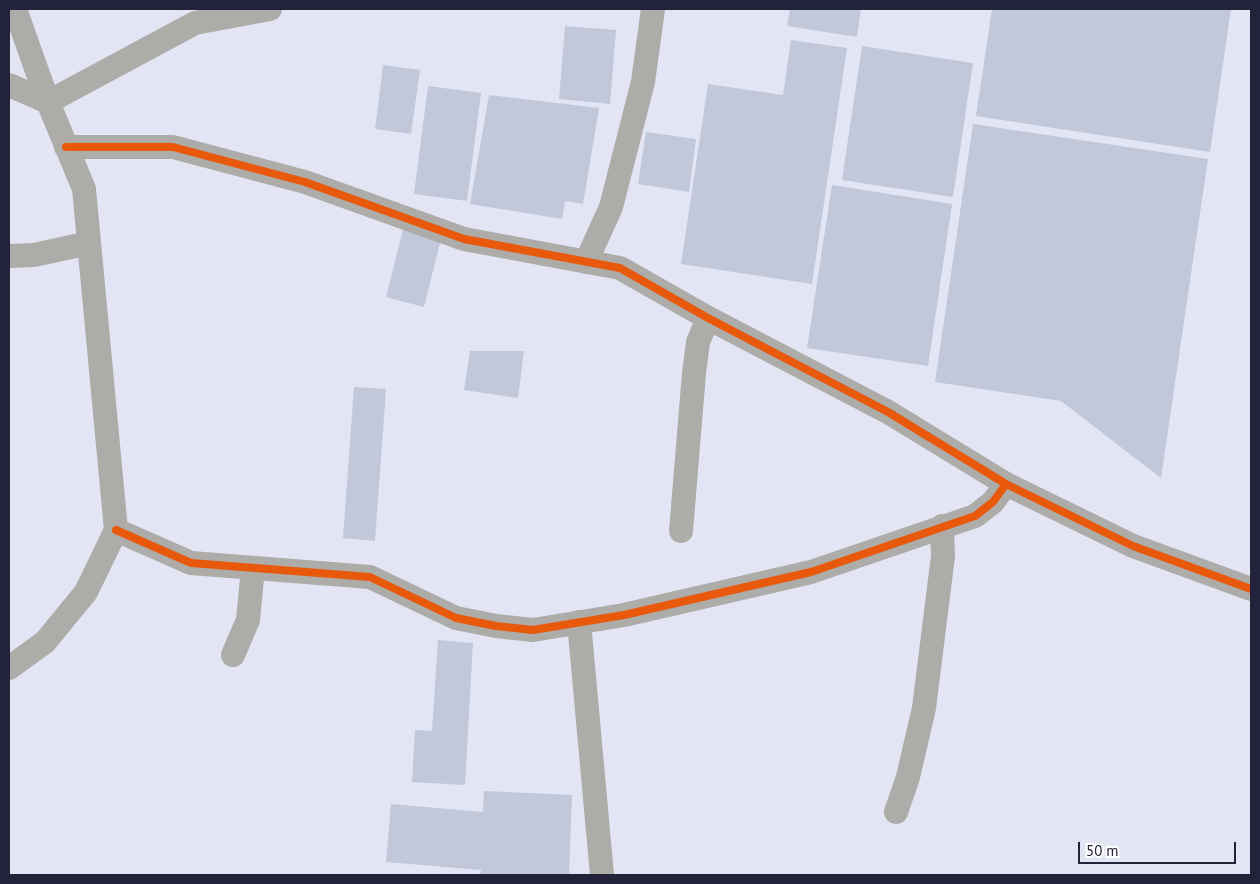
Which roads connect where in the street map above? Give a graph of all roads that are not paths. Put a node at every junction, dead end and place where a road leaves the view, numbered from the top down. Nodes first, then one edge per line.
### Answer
1 (270, 9) edge
2 (653, 9) edge
3 (18, 19) edge
4 (9, 85) edge
5 (48, 102) junction
6 (66, 147) junction
7 (89, 243) junction
8 (9, 256) edge
9 (586, 262) junction
10 (708, 318) junction
11 (1006, 484) junction
12 (942, 526) junction
13 (116, 530) junction
14 (681, 532) dead end
15 (253, 568) junction
16 (1251, 589) edge
17 (578, 622) junction
18 (233, 655) dead end
19 (9, 668) edge
20 (896, 812) dead end
21 (602, 875) edge

1 - 5 street
2 - 9 street
3 - 5 street
4 - 5 street
5 - 6 street
6 - 7 street
6 - 9 street
7 - 8 street
7 - 13 street
9 - 10 street
10 - 11 street
10 - 14 street
11 - 12 street
11 - 16 street
12 - 17 street
12 - 20 street
13 - 15 street
13 - 19 street
15 - 17 street
15 - 18 street
17 - 21 street

